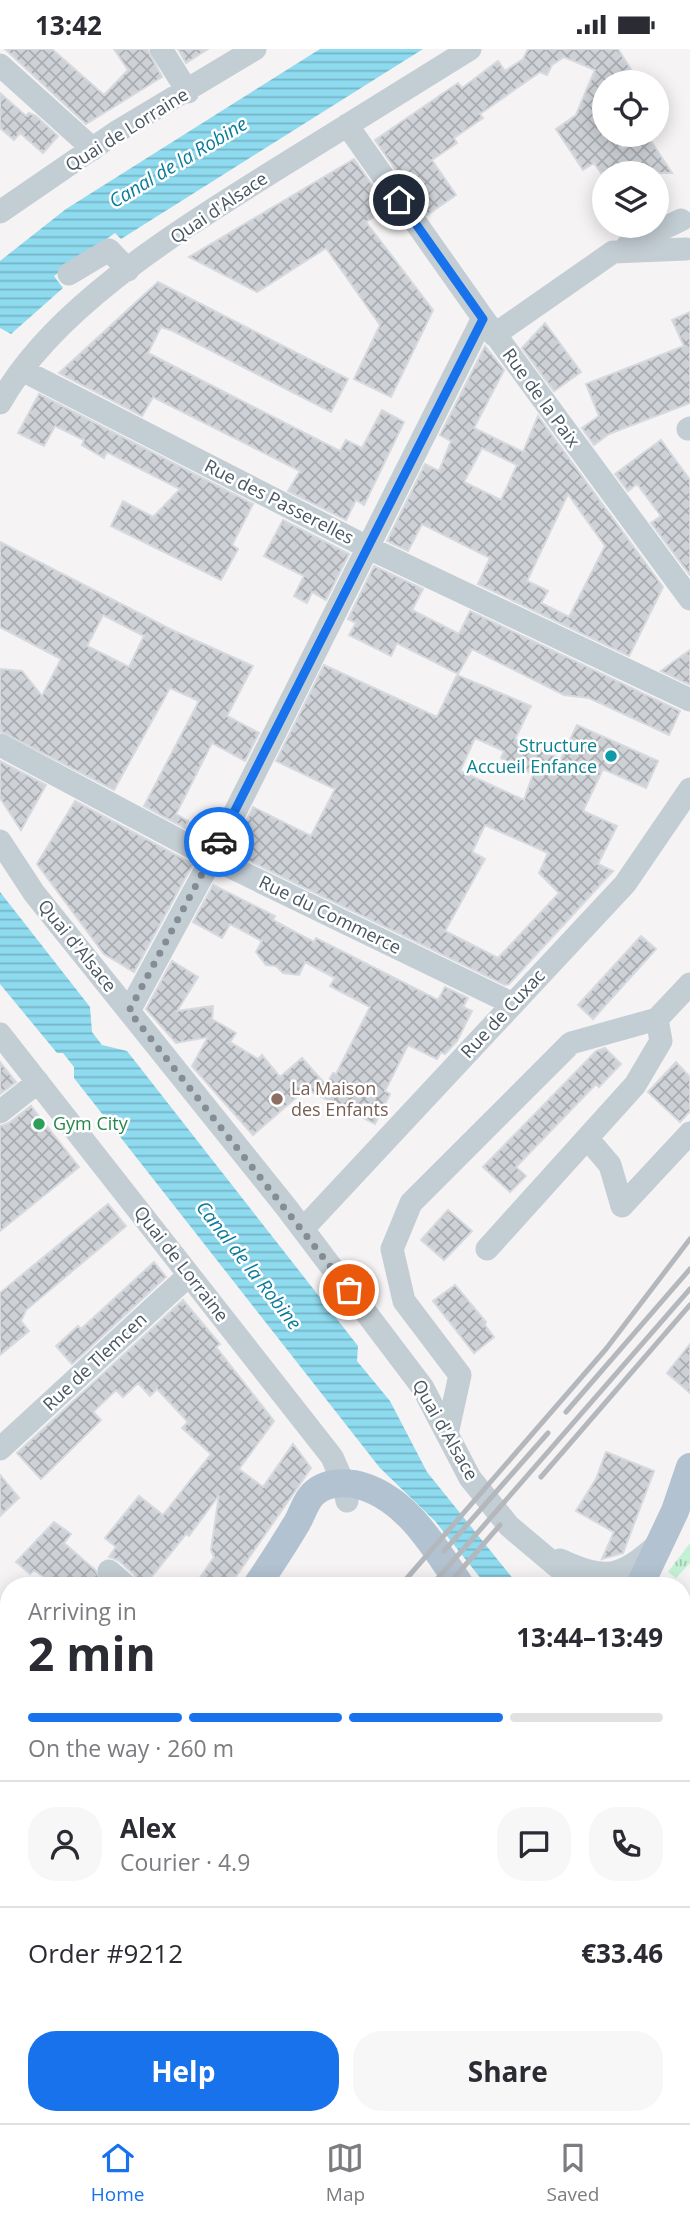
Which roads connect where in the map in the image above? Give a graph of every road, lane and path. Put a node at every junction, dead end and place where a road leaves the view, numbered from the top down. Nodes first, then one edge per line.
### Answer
1 (161, 49) edge
2 (255, 49) edge
3 (470, 49) edge
4 (0, 65) edge
5 (188, 92) junction
6 (347, 125) junction
7 (93, 149) junction
8 (4, 201) edge
9 (687, 214) edge
10 (688, 250) edge
11 (613, 252) junction
12 (128, 270) junction
13 (69, 275) dead end
14 (489, 327) junction
15 (22, 370) junction
16 (0, 403) edge
17 (369, 548) junction
18 (690, 599) edge
19 (690, 701) edge
20 (0, 745) edge
21 (690, 789) edge
22 (0, 841) edge
23 (212, 857) junction
24 (690, 983) edge
25 (516, 1000) junction
26 (129, 1011) junction
27 (657, 1019) junction
28 (0, 1034) edge
29 (38, 1082) junction
30 (0, 1112) edge
31 (690, 1133) edge
32 (587, 1138) junction
33 (303, 1229) junction
34 (487, 1249) dead end
35 (189, 1275) junction
36 (447, 1434) junction
37 (0, 1449) edge
38 (690, 1467) edge
39 (345, 1492) junction
40 (657, 1545) junction
41 (536, 1549) junction
42 (262, 1577) edge
43 (435, 1577) edge
44 (455, 1577) edge
45 (569, 1577) edge
46 (643, 1577) edge

1 - 5 street
2 - 5 street, Quai de Lorraine
3 - 6 street, Quai d'Alsace
4 - 7 street
5 - 7 street, Quai de Lorraine
6 - 12 street, Quai d'Alsace
6 - 14 street, Rue de la Paix
7 - 8 street, Quai de Lorraine
9 - 10 street
9 - 11 street
10 - 11 street
11 - 14 street
12 - 13 street
12 - 15 street, Quai d'Alsace
14 - 17 street
14 - 18 street, Rue de la Paix
15 - 16 street, Quai d'Alsace
15 - 17 street, Rue des Passerelles
17 - 19 street, Rue des Passerelles
17 - 23 street
20 - 23 street, Rue du Commerce
21 - 25 street, Rue de Cuxac
22 - 26 street, Quai d'Alsace
23 - 25 street, Rue du Commerce
23 - 26 street
24 - 27 street
25 - 33 street, Rue de Cuxac
26 - 33 street, Quai d'Alsace
27 - 32 street
27 - 36 street
28 - 29 street, Quai de Lorraine
29 - 30 street
29 - 35 street, Quai de Lorraine
31 - 32 street
32 - 34 street
33 - 36 street, Quai d'Alsace
35 - 37 street, Rue de Tlemcen
35 - 39 street, Quai de Lorraine
36 - 41 street, Quai d'Alsace
38 - 40 main road
39 - 42 main road
39 - 43 main road
39 - 44 main road
40 - 41 street, Quai d'Alsace
40 - 46 main road
41 - 45 street, Quai d'Alsace

